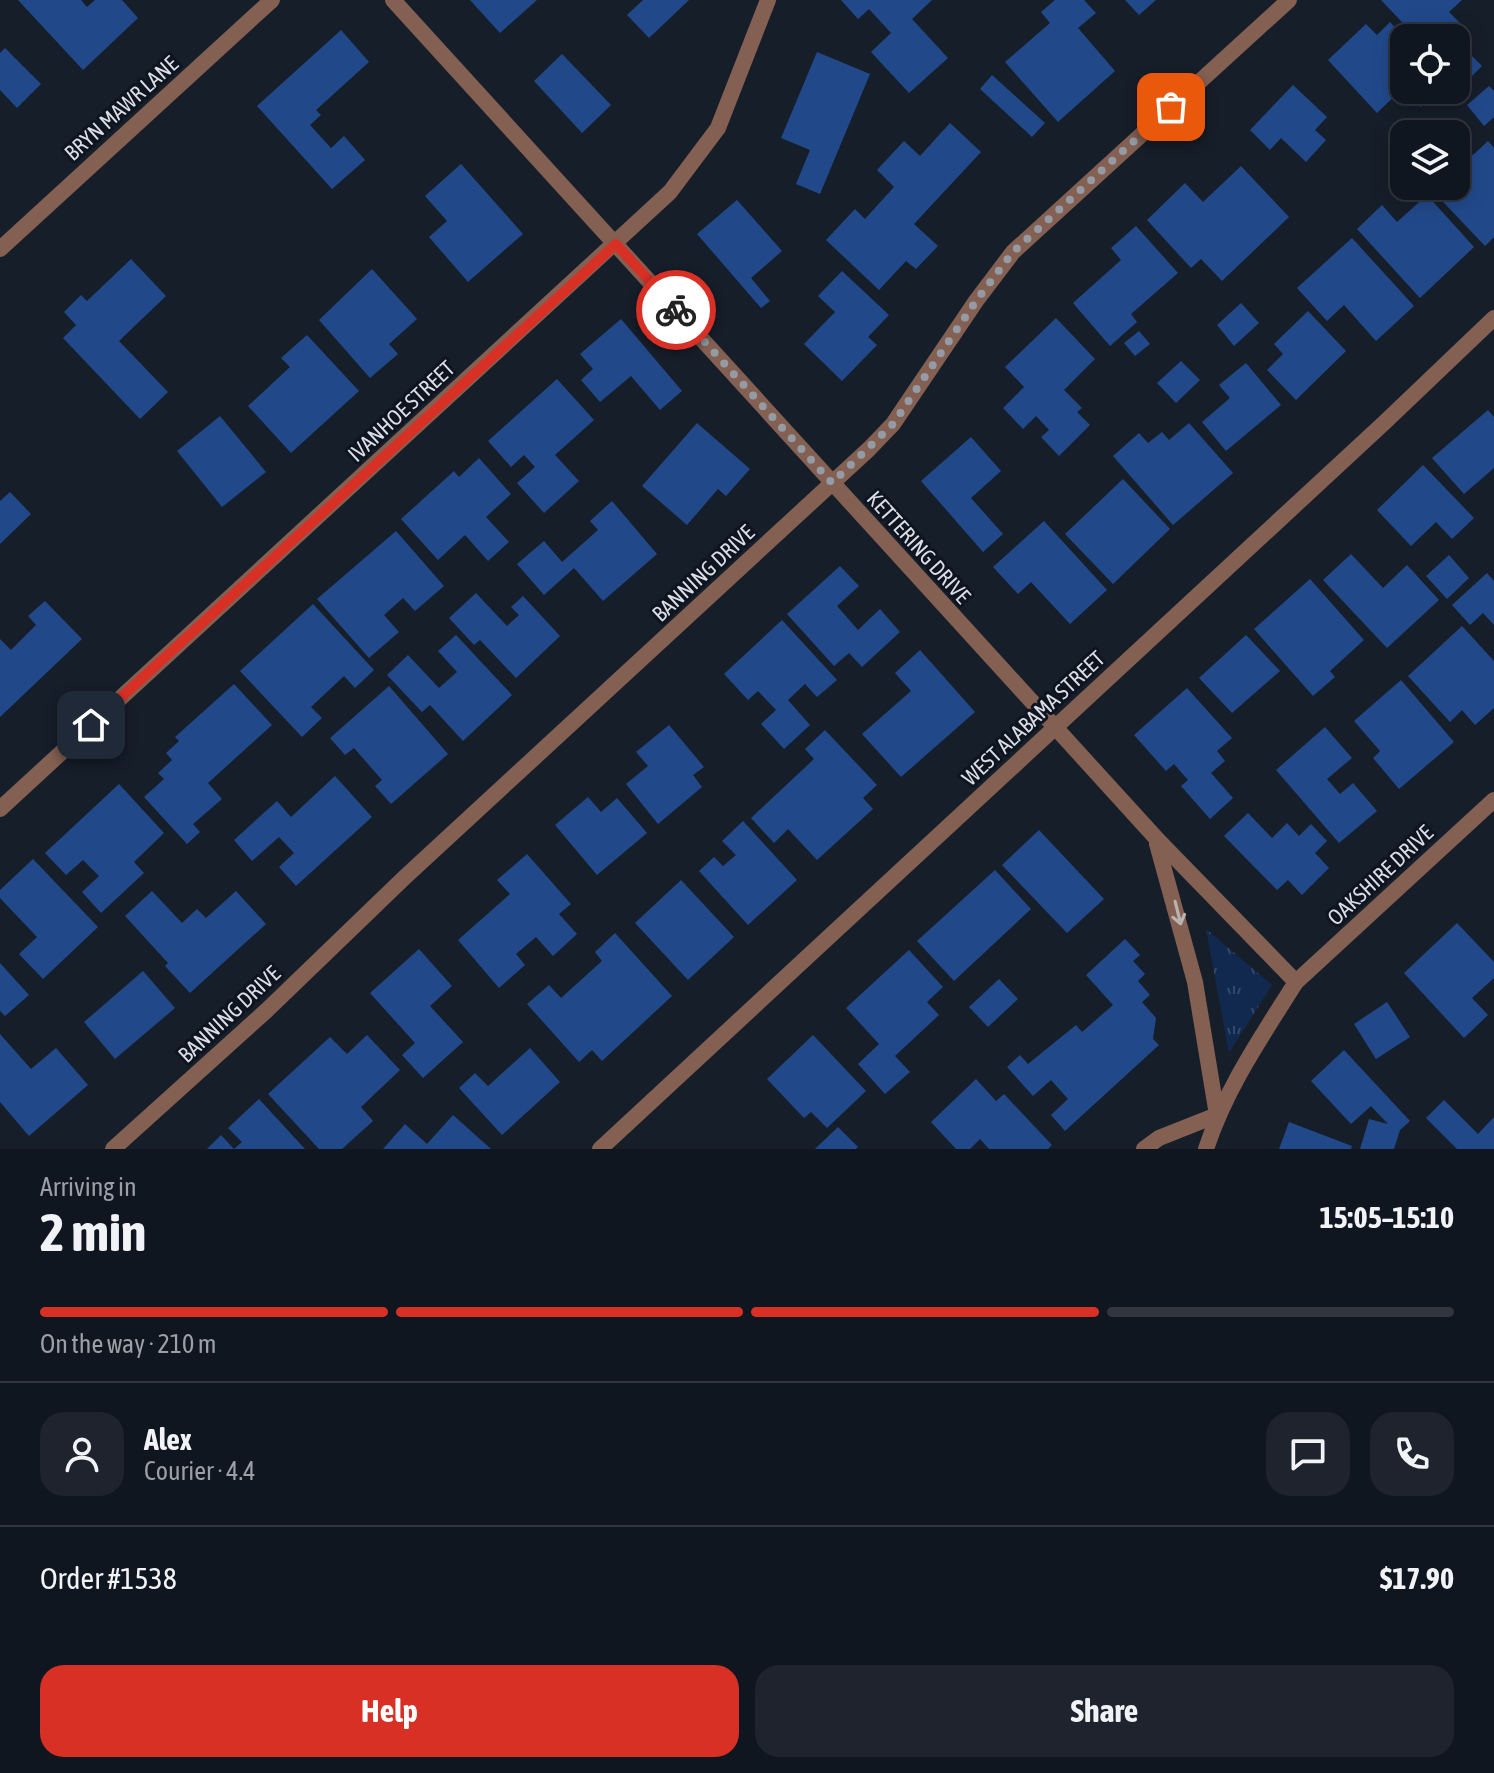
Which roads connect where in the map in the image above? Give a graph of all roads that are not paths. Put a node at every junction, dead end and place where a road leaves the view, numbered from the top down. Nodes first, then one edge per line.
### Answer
1 (272, 0) edge
2 (393, 0) edge
3 (768, 0) edge
4 (1289, 0) edge
5 (616, 244) junction
6 (0, 249) edge
7 (1494, 318) edge
8 (832, 483) junction
9 (1055, 728) junction
10 (1494, 800) edge
11 (0, 809) edge
12 (1156, 838) junction
13 (1296, 982) junction
14 (1217, 1115) junction
15 (113, 1149) edge
16 (600, 1149) edge
17 (1144, 1149) edge
18 (1206, 1149) edge

1 - 6 street, BRYN MAWR LANE
2 - 5 street, KETTERING DRIVE
3 - 5 street, IVANHOE STREET
4 - 8 street, BANNING DRIVE
5 - 8 street, KETTERING DRIVE
5 - 11 street, IVANHOE STREET
7 - 9 street, WEST ALABAMA STREET
8 - 9 street, KETTERING DRIVE
8 - 15 street, BANNING DRIVE
9 - 12 street, KETTERING DRIVE
9 - 16 street, WEST ALABAMA STREET
10 - 13 street, OAKSHIRE DRIVE
12 - 13 street, KETTERING DRIVE
12 -> 14 street, KETTERING DRIVE
13 - 14 street, KETTERING DRIVE
14 - 17 street
14 - 18 street, KETTERING DRIVE

